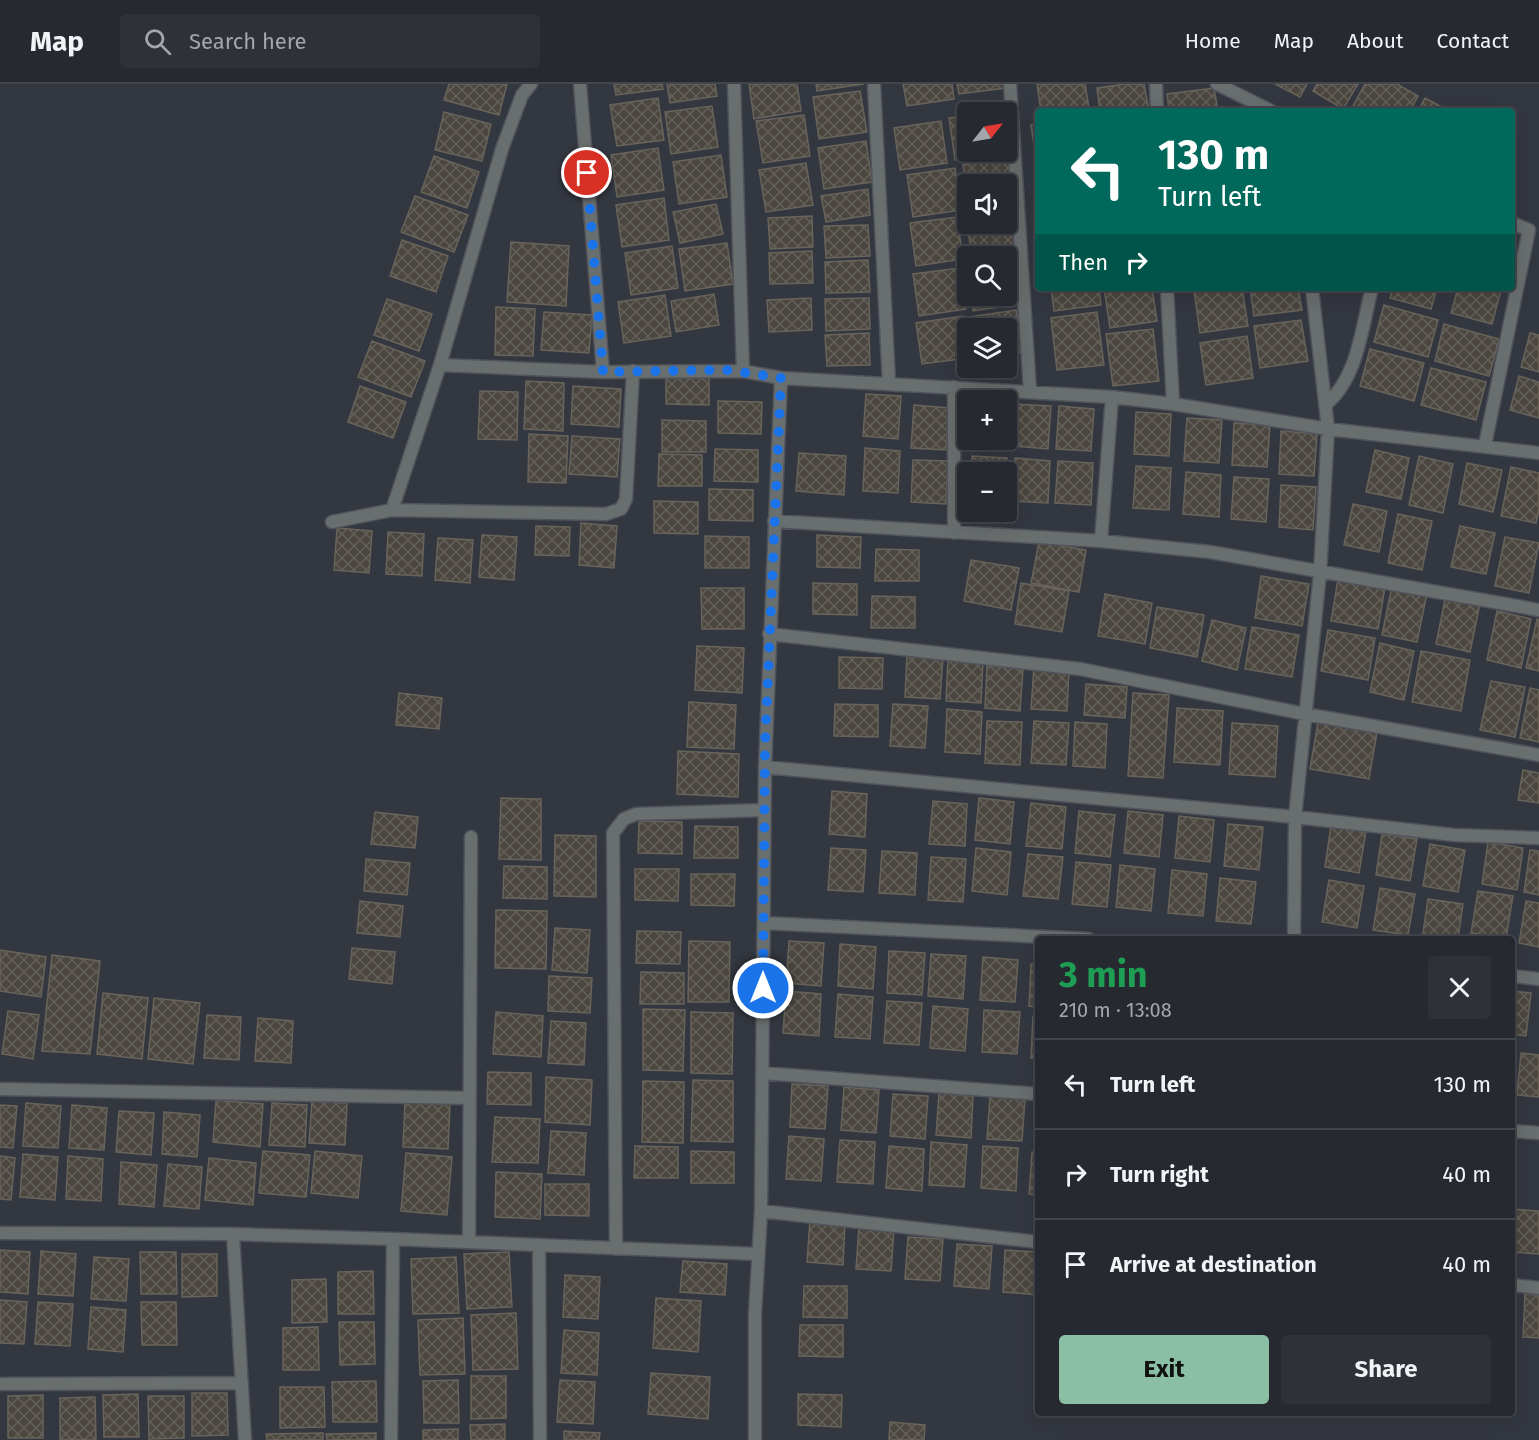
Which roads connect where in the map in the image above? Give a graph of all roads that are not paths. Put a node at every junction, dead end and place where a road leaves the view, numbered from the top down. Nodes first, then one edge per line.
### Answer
1 (531, 84) edge
2 (580, 84) edge
3 (735, 84) edge
4 (874, 84) edge
5 (1010, 84) edge
6 (1156, 84) edge
7 (1217, 84) edge
8 (1157, 108) edge
9 (1265, 108) edge
10 (1515, 224) edge
11 (1167, 291) edge
12 (1312, 291) edge
13 (1370, 291) edge
14 (440, 365) junction
15 (633, 371) junction
16 (743, 371) junction
17 (603, 372) junction
18 (781, 378) junction
19 (890, 383) junction
20 (954, 387) junction
21 (1030, 391) junction
22 (1112, 397) junction
23 (1173, 404) junction
24 (1326, 404) junction
25 (1328, 429) junction
26 (1485, 445) junction
27 (1539, 453) edge
28 (392, 510) junction
29 (774, 521) junction
30 (332, 522) dead end
31 (954, 533) junction
32 (1101, 541) junction
33 (1320, 573) junction
34 (1539, 610) edge
35 (769, 634) junction
36 (1305, 714) junction
37 (1539, 754) edge
38 (765, 767) junction
39 (764, 810) junction
40 (1295, 817) junction
41 (471, 837) dead end
42 (1539, 838) edge
43 (764, 923) junction
44 (1035, 936) edge
45 (1294, 936) edge
46 (1515, 976) edge
47 (1539, 979) edge
48 (762, 1074) junction
49 (0, 1089) edge
50 (1035, 1094) edge
51 (469, 1098) junction
52 (1515, 1131) edge
53 (1539, 1133) edge
54 (761, 1211) junction
55 (0, 1233) edge
56 (233, 1234) junction
57 (393, 1239) junction
58 (469, 1242) junction
59 (1035, 1242) edge
60 (539, 1245) junction
61 (616, 1249) junction
62 (758, 1254) junction
63 (1515, 1285) edge
64 (1539, 1288) edge
65 (242, 1383) junction
66 (0, 1384) edge
67 (245, 1440) edge
68 (391, 1440) edge
69 (540, 1440) edge
70 (755, 1440) edge

1 - 14 street
2 - 17 street
3 - 16 street
4 - 19 street
5 - 21 street
6 - 8 street
7 - 9 street
10 - 26 street
11 - 23 street
12 - 24 street
13 - 24 street
14 - 17 street
14 - 28 street
15 - 16 street
15 - 17 street
15 - 28 street
16 - 18 street
18 - 19 street
18 - 29 street
19 - 20 street
20 - 21 street
20 - 31 street
21 - 22 street
22 - 23 street
22 - 32 street
23 - 25 street
24 - 25 street
25 - 26 street
25 - 33 street
26 - 27 street
28 - 30 street
29 - 31 street
29 - 35 street
31 - 32 street
32 - 33 street
33 - 34 street
33 - 36 street
35 - 36 street
35 - 38 street
36 - 37 street
36 - 40 street
38 - 39 street
38 - 40 street
39 - 43 street
39 - 61 street
40 - 42 street
40 - 45 street
41 - 51 street
43 - 44 street
43 - 48 street
46 - 47 street
48 - 50 street
48 - 54 street
49 - 51 street
51 - 58 street
52 - 53 street
54 - 59 street
54 - 62 street
55 - 56 street
56 - 57 street
56 - 65 street
57 - 58 street
57 - 68 street
58 - 60 street
60 - 61 street
60 - 69 street
61 - 62 street
62 - 70 street
63 - 64 street
65 - 66 street
65 - 67 street

